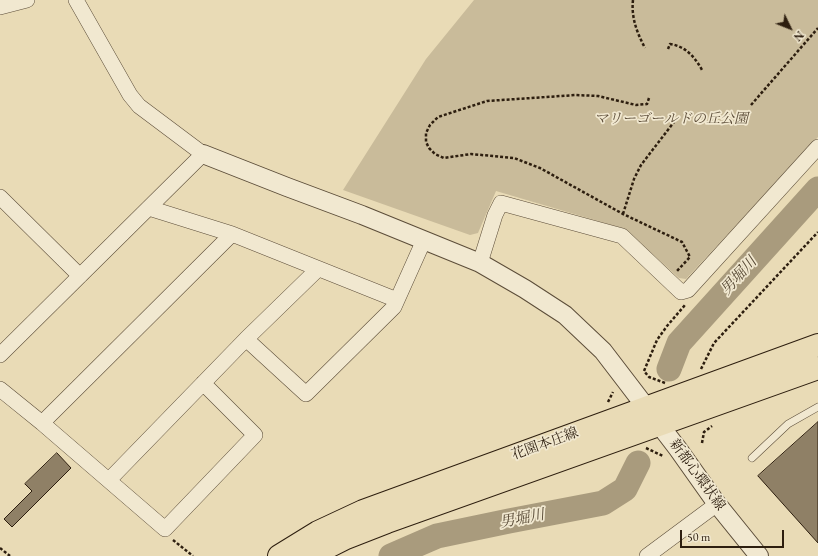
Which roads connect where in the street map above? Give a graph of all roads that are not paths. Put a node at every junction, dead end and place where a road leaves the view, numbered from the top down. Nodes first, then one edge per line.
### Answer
1 (27, 0) edge
2 (76, 0) edge
3 (0, 7) edge
4 (817, 151) edge
5 (203, 154) junction
6 (0, 197) edge
7 (149, 208) junction
8 (232, 234) junction
9 (424, 240) junction
10 (480, 263) junction
11 (318, 269) junction
12 (80, 276) junction
13 (397, 300) junction
14 (246, 339) junction
15 (818, 345) edge
16 (0, 355) edge
17 (818, 368) edge
18 (203, 383) junction
19 (0, 389) edge
20 (646, 407) junction
21 (818, 407) edge
22 (42, 423) junction
23 (662, 429) junction
24 (752, 458) dead end
25 (109, 480) junction
26 (718, 504) junction
27 (278, 556) edge
28 (310, 556) edge
29 (647, 556) edge
30 (759, 556) edge

1 - 3 street
2 - 5 street
4 - 10 street
5 - 7 street
5 - 9 street, 新都心環状線
6 - 12 street
7 - 8 street
7 - 12 street
8 - 11 street
8 - 22 street
9 - 10 street, 新都心環状線
9 - 13 street
10 - 20 street, 新都心環状線
11 - 13 street
11 - 14 street
12 - 16 street
13 - 14 street
14 - 18 street
15 - 20 main road, 花園本庄線
17 - 23 main road, 花園本庄線
18 - 25 street
18 - 25 street
19 - 22 street
20 - 23 street, 新都心環状線
20 - 27 main road, 花園本庄線
21 - 24 lane
22 - 25 street
23 - 26 street, 新都心環状線
23 - 28 main road, 花園本庄線
26 - 29 street
26 - 30 street, 新都心環状線

